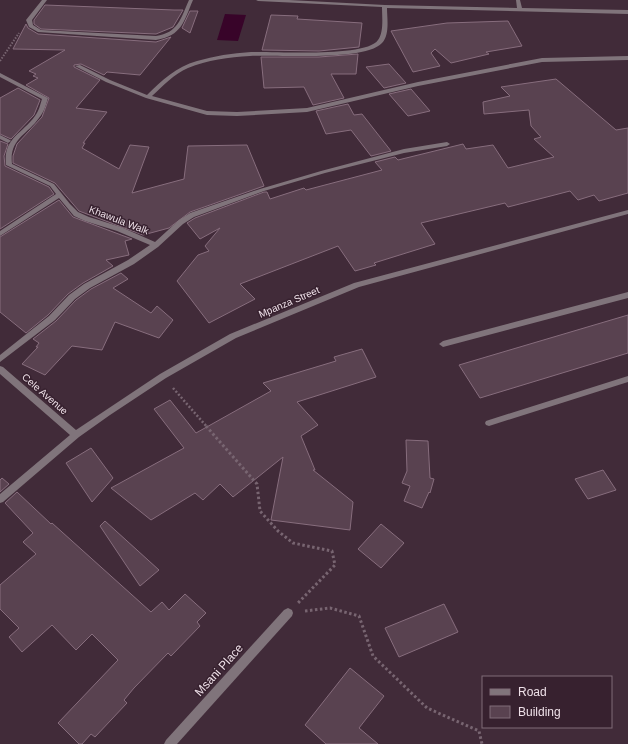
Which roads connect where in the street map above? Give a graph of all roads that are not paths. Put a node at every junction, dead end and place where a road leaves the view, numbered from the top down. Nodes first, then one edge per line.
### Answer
1 (45, 0) edge
2 (191, 0) edge
3 (258, 0) edge
4 (518, 0) edge
5 (385, 6) junction
6 (520, 10) junction
7 (628, 12) edge
8 (628, 58) edge
9 (78, 66) dead end
10 (0, 75) edge
11 (148, 97) junction
12 (0, 137) edge
13 (8, 141) junction
14 (447, 144) dead end
15 (59, 195) junction
16 (628, 212) edge
17 (0, 234) edge
18 (156, 245) junction
19 (628, 295) edge
20 (443, 344) dead end
21 (0, 359) edge
22 (0, 369) edge
23 (628, 379) edge
24 (488, 423) dead end
25 (76, 435) junction
26 (0, 499) edge
27 (288, 613) road end
28 (170, 744) edge

1 - 2 street
3 - 5 street
4 - 6 street
5 - 6 street
5 - 11 street
6 - 7 street
8 - 11 street
9 - 11 street
10 - 13 street
12 - 13 street
13 - 15 street, Khawula Walk
14 - 18 street
15 - 17 street
15 - 18 street, Khawula Walk
16 - 25 street, Mpanza Street
18 - 21 street
19 - 20 street
22 - 25 street, Cele Avenue
23 - 24 street
25 - 26 street, Mpanza Street
27 - 28 street, Msani Place

